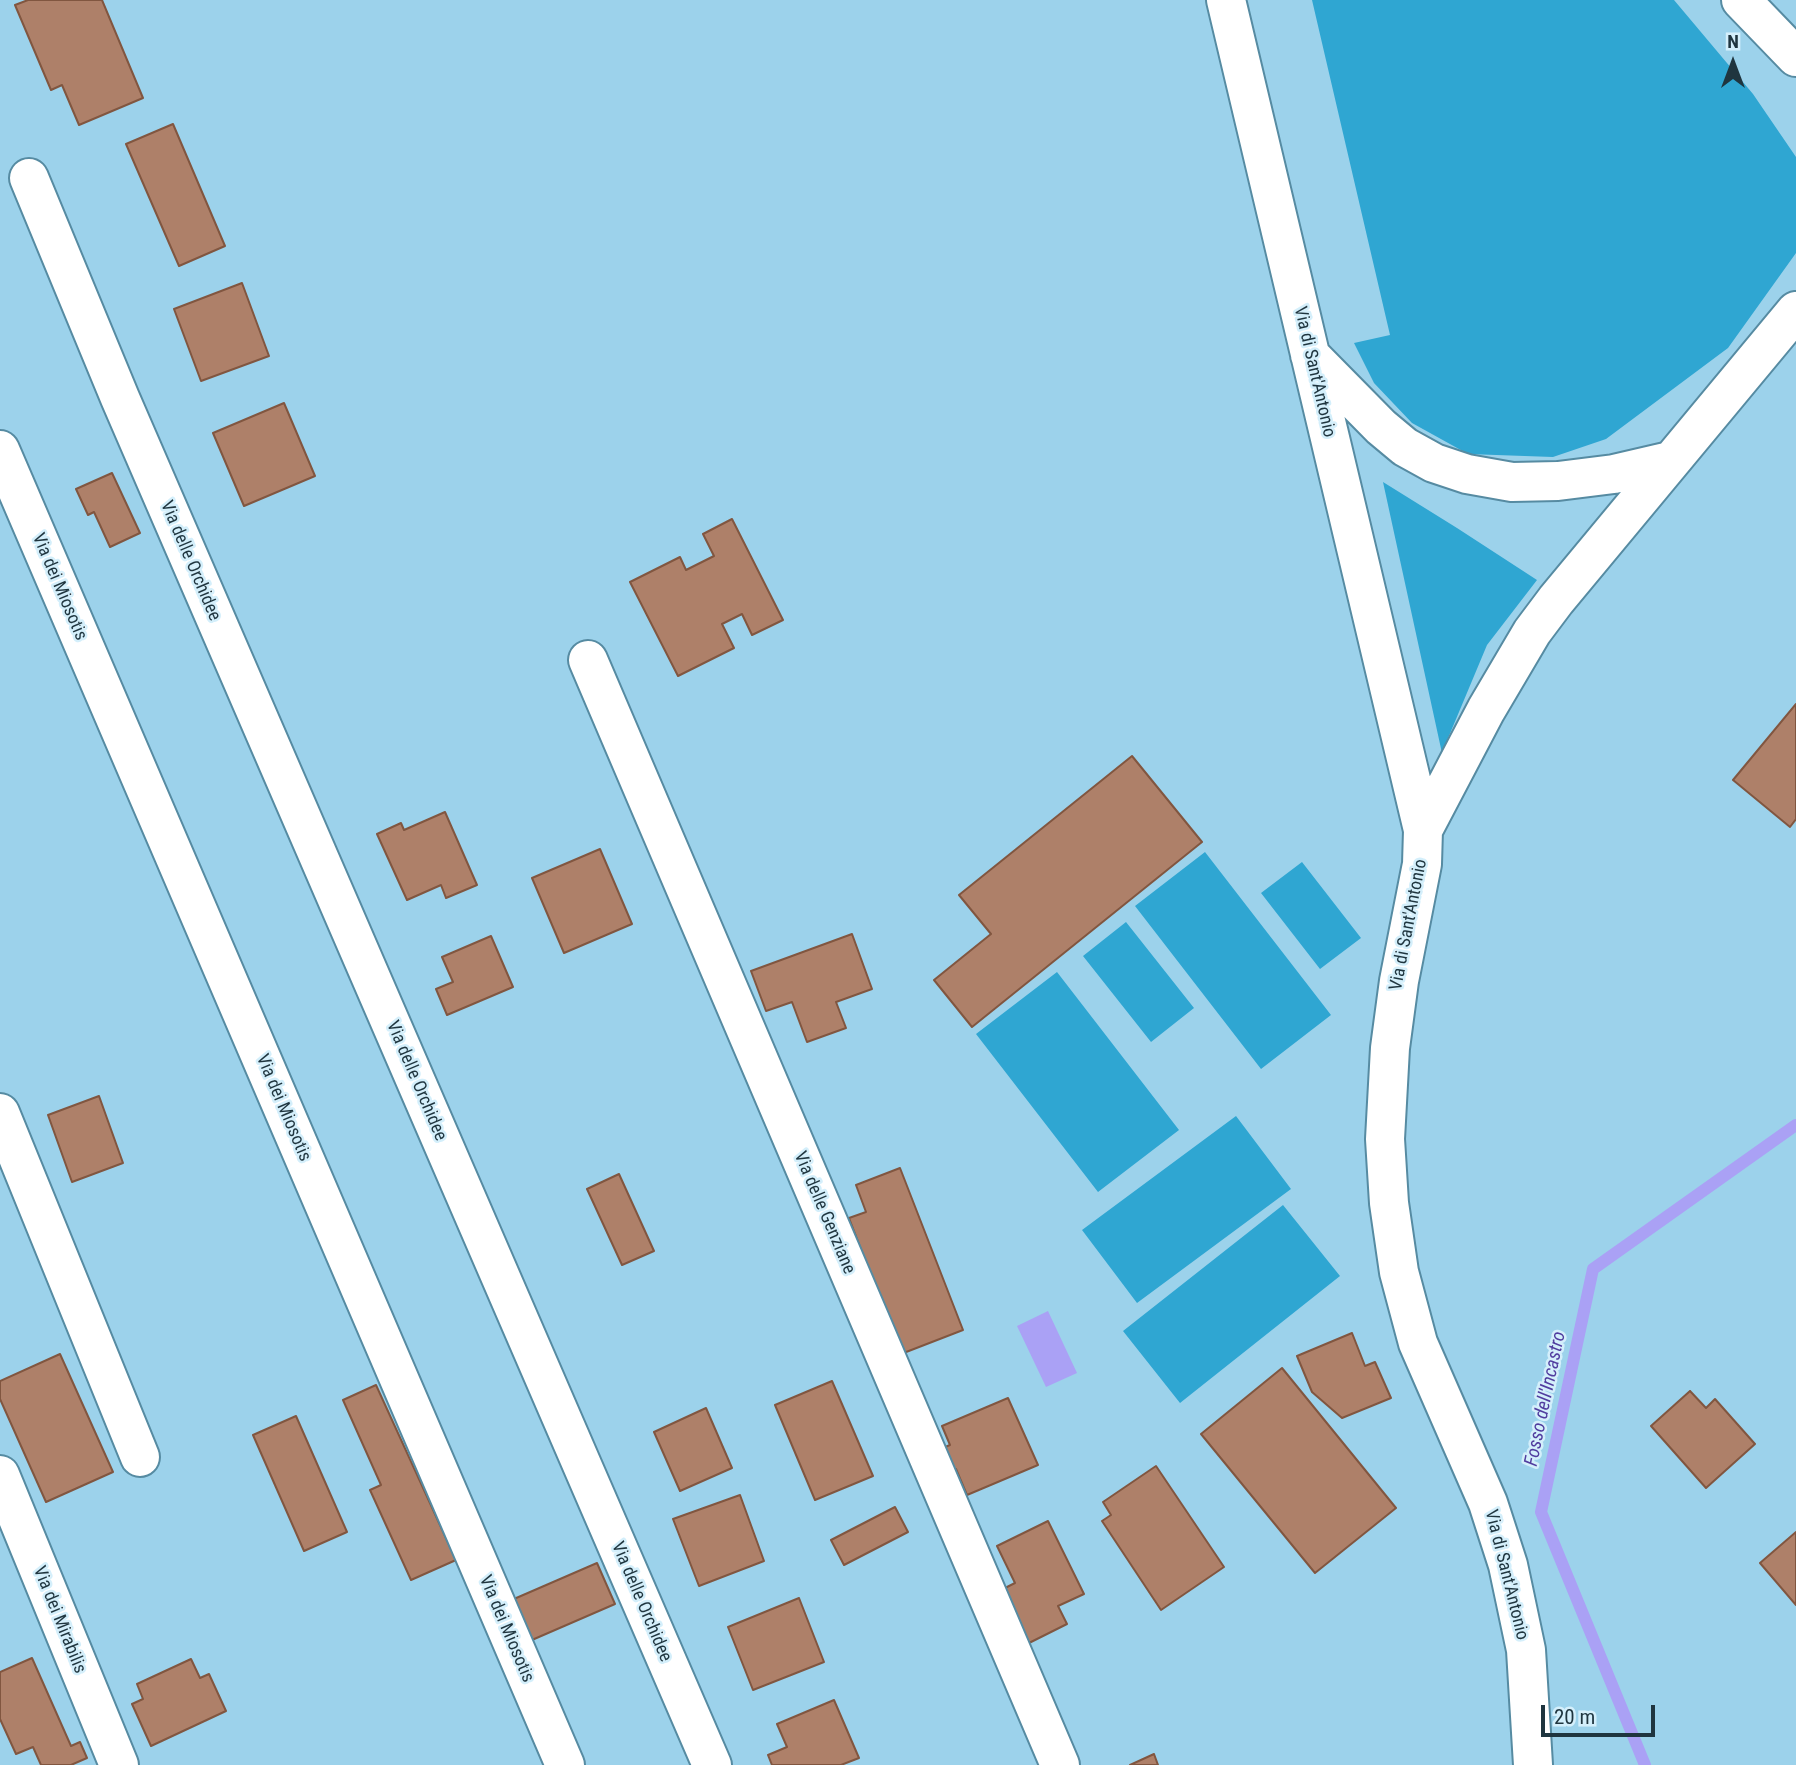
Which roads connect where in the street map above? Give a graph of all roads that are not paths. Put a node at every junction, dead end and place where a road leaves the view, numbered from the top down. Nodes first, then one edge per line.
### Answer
1 (1226, 0) edge
2 (1741, 0) edge
3 (1796, 57) edge
4 (29, 178) dead end
5 (1796, 311) edge
6 (1310, 355) junction
7 (0, 450) edge
8 (1671, 461) junction
9 (588, 660) dead end
10 (1423, 830) junction
11 (0, 1113) edge
12 (141, 1457) dead end
13 (0, 1475) edge
14 (118, 1765) edge
15 (565, 1765) edge
16 (712, 1765) edge
17 (1060, 1765) edge
18 (1533, 1765) edge

1 - 6 street, Via di Sant'Antonio
2 - 3 street
4 - 16 street, Via delle Orchidee
5 - 8 street
6 - 8 street
6 - 10 street, Via di Sant'Antonio
7 - 15 street, Via dei Miosotis
8 - 10 street
9 - 17 street, Via delle Genziane
10 - 18 street, Via di Sant'Antonio
11 - 12 street
13 - 14 street, Via dei Mirabilis

